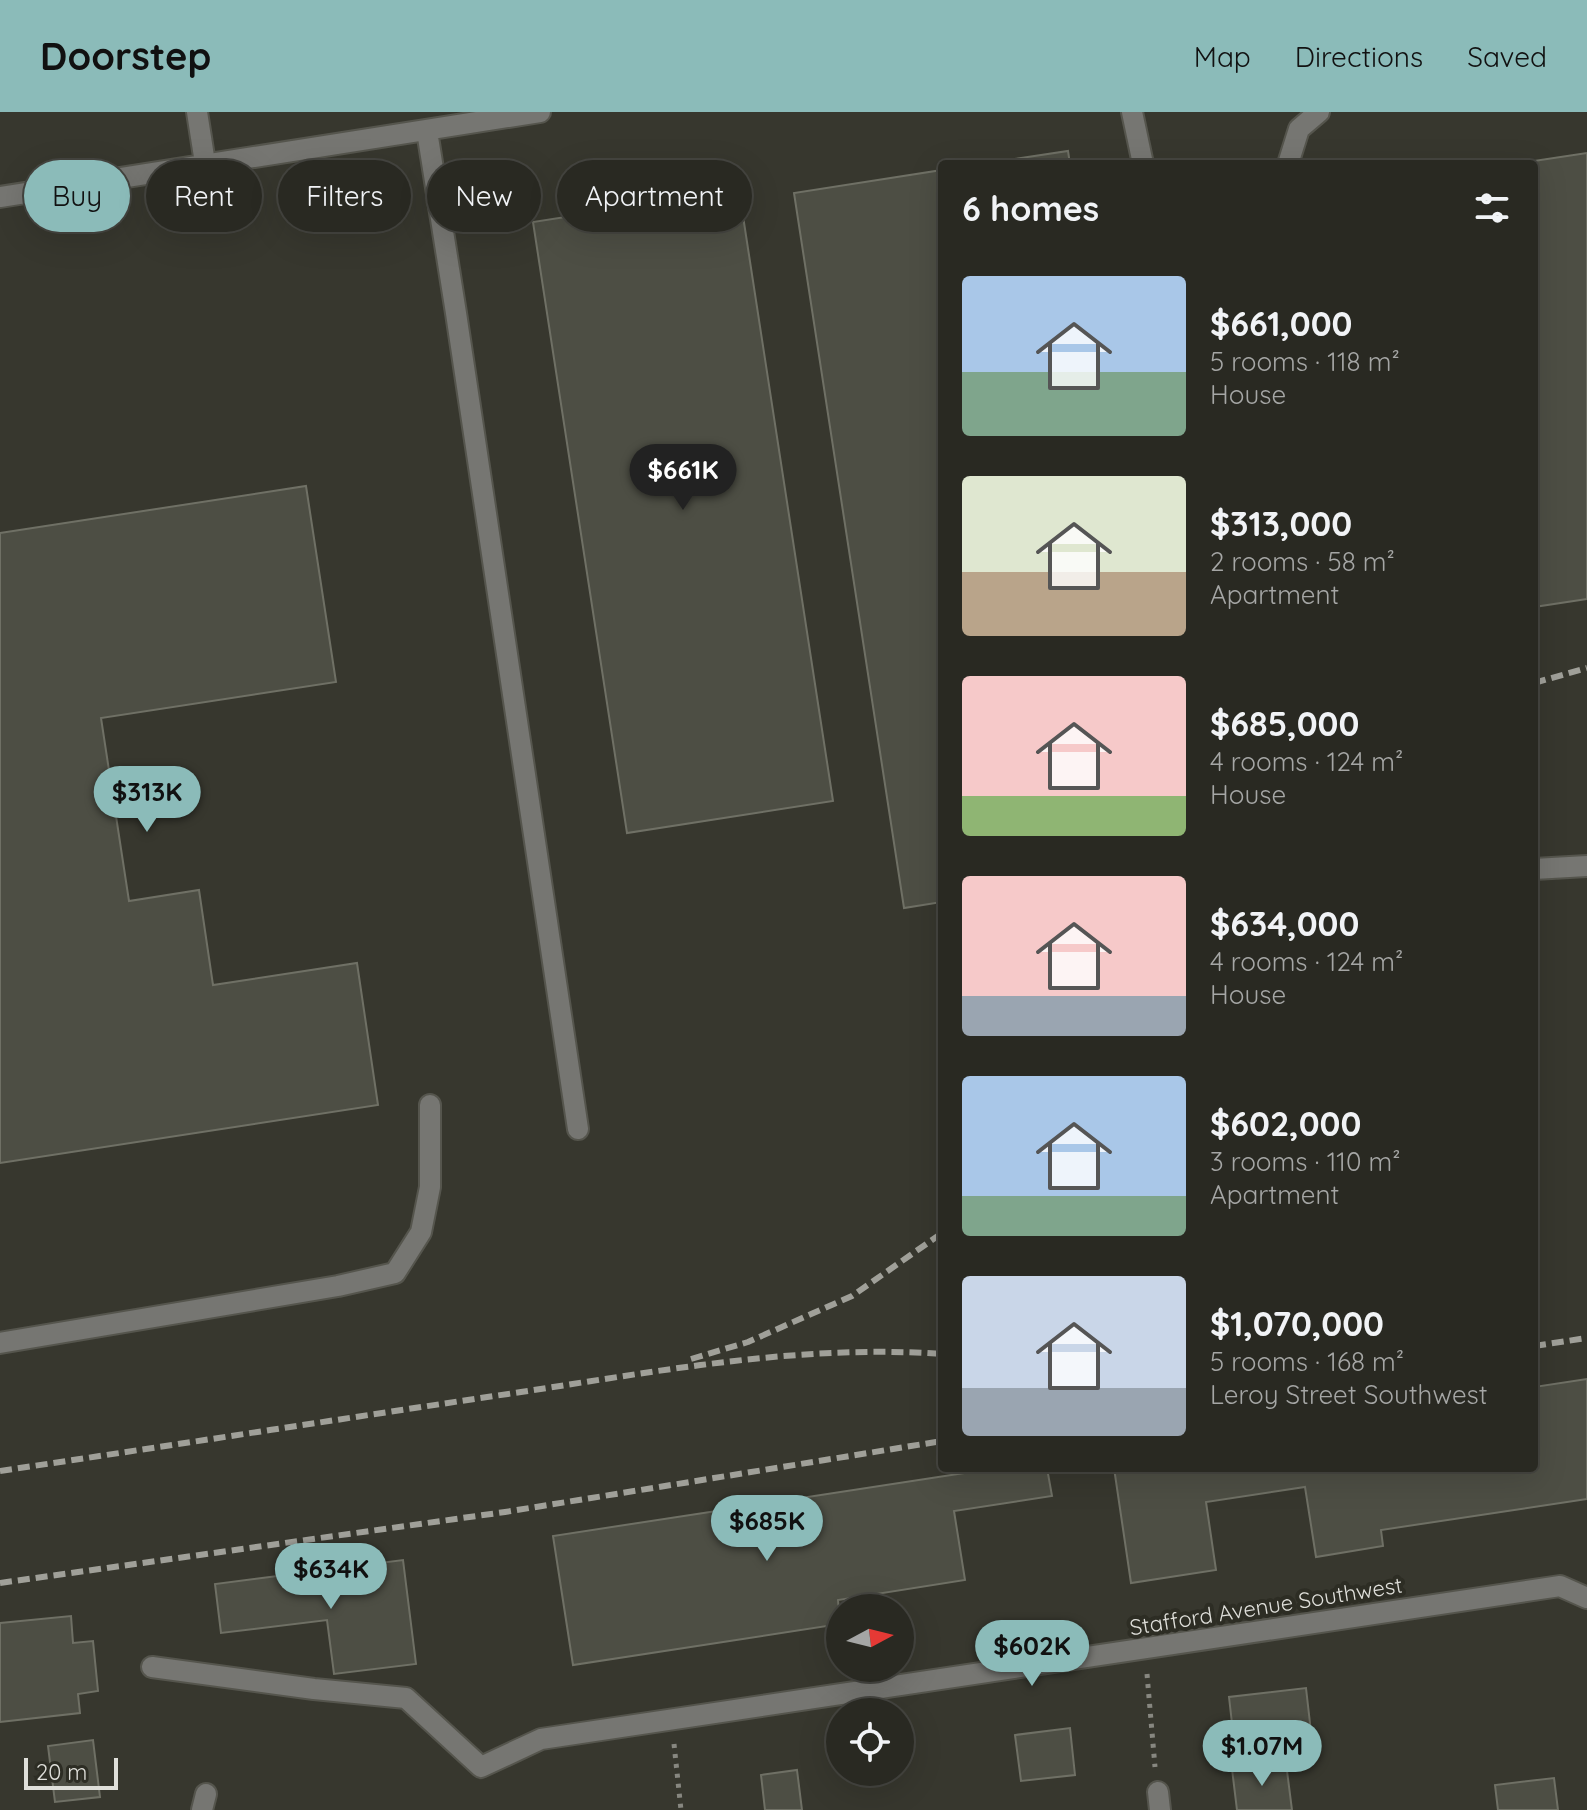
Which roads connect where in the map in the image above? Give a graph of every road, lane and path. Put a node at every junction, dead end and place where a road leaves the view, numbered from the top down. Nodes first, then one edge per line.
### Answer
1 (197, 112) edge
2 (540, 112) edge
3 (1132, 112) edge
4 (1319, 112) edge
5 (427, 131) junction
6 (205, 160) edge
7 (226, 160) edge
8 (1142, 160) edge
9 (1289, 160) edge
10 (146, 173) edge
11 (0, 197) edge
12 (1587, 866) edge
13 (1538, 869) edge
14 (430, 1105) dead end
15 (578, 1129) dead end
16 (0, 1343) edge
17 (1587, 1598) edge
18 (1144, 1649) junction
19 (152, 1667) dead end
20 (673, 1719) junction
21 (1159, 1801) edge
22 (681, 1810) edge

1 - 6 street
2 - 5 street
3 - 8 street
4 - 9 street
5 - 7 street
5 - 15 street
10 - 11 street
12 - 13 street
14 - 16 street
17 - 18 street, Stafford Avenue Southwest
18 - 20 street, Stafford Avenue Southwest
18 - 21 path
19 - 20 street, Stafford Avenue Southwest
20 - 22 path

